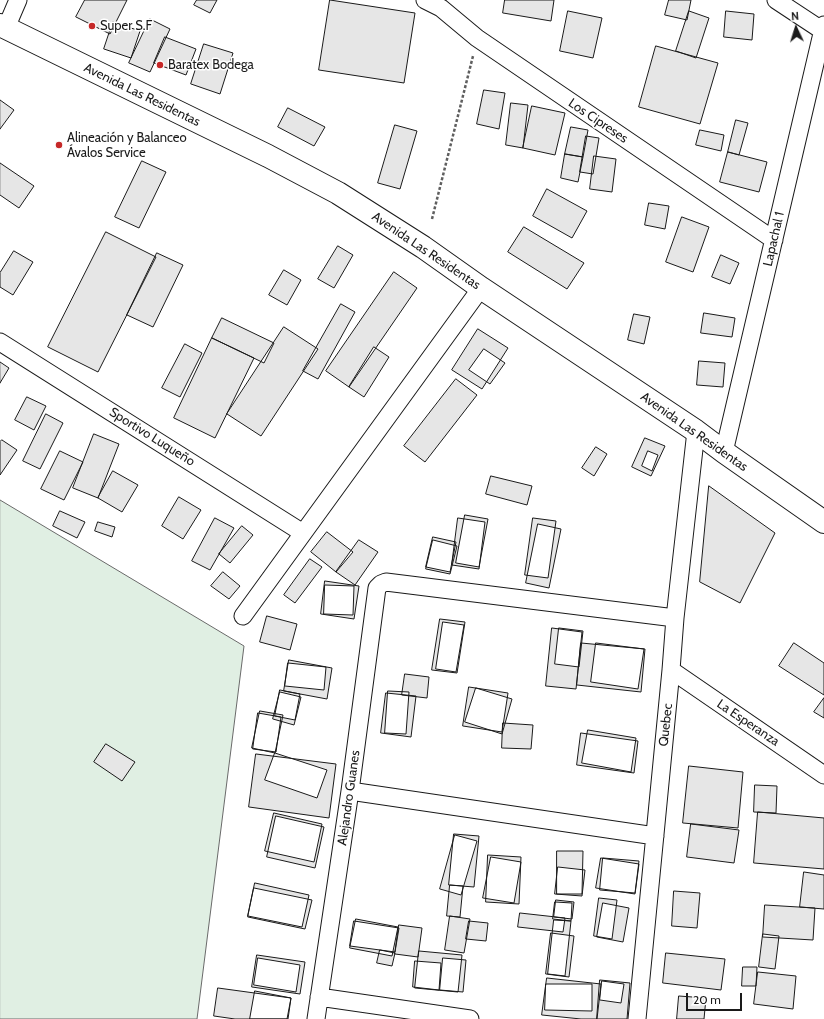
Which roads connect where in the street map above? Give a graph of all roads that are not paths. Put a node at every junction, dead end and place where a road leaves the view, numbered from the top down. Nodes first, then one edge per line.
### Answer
1 (18, 0) edge
2 (425, 0) edge
3 (776, 0) edge
4 (3, 27) edge
5 (823, 28) edge
6 (774, 240) junction
7 (481, 288) junction
8 (0, 342) edge
9 (696, 431) junction
10 (724, 452) junction
11 (824, 522) edge
12 (303, 533) junction
13 (243, 616) dead end
14 (675, 618) junction
15 (672, 670) junction
16 (824, 775) edge
17 (350, 791) junction
18 (655, 836) junction
19 (319, 997) junction
20 (316, 1019) edge
21 (470, 1019) edge
22 (636, 1019) edge

1 - 4 street
2 - 6 street, Los Cipreses
3 - 5 street
4 - 7 main road, Avenida Las Residentas
5 - 6 street, Lapachal 1
6 - 10 street, Lapachal 1
7 - 9 main road, Avenida Las Residentas
7 - 12 street
8 - 12 street, Sportivo Luqueño
9 - 10 main road, Avenida Las Residentas
9 - 14 street, Quebec
10 - 11 main road, Avenida Las Residentas
12 - 13 street
14 - 15 street, Quebec
14 - 17 street, Alejandro Guanes
15 - 16 street, La Esperanza
15 - 18 street, Quebec
17 - 18 street
17 - 19 street, Alejandro Guanes
18 - 22 street, Quebec
19 - 20 street, Alejandro Guanes
19 - 21 street

